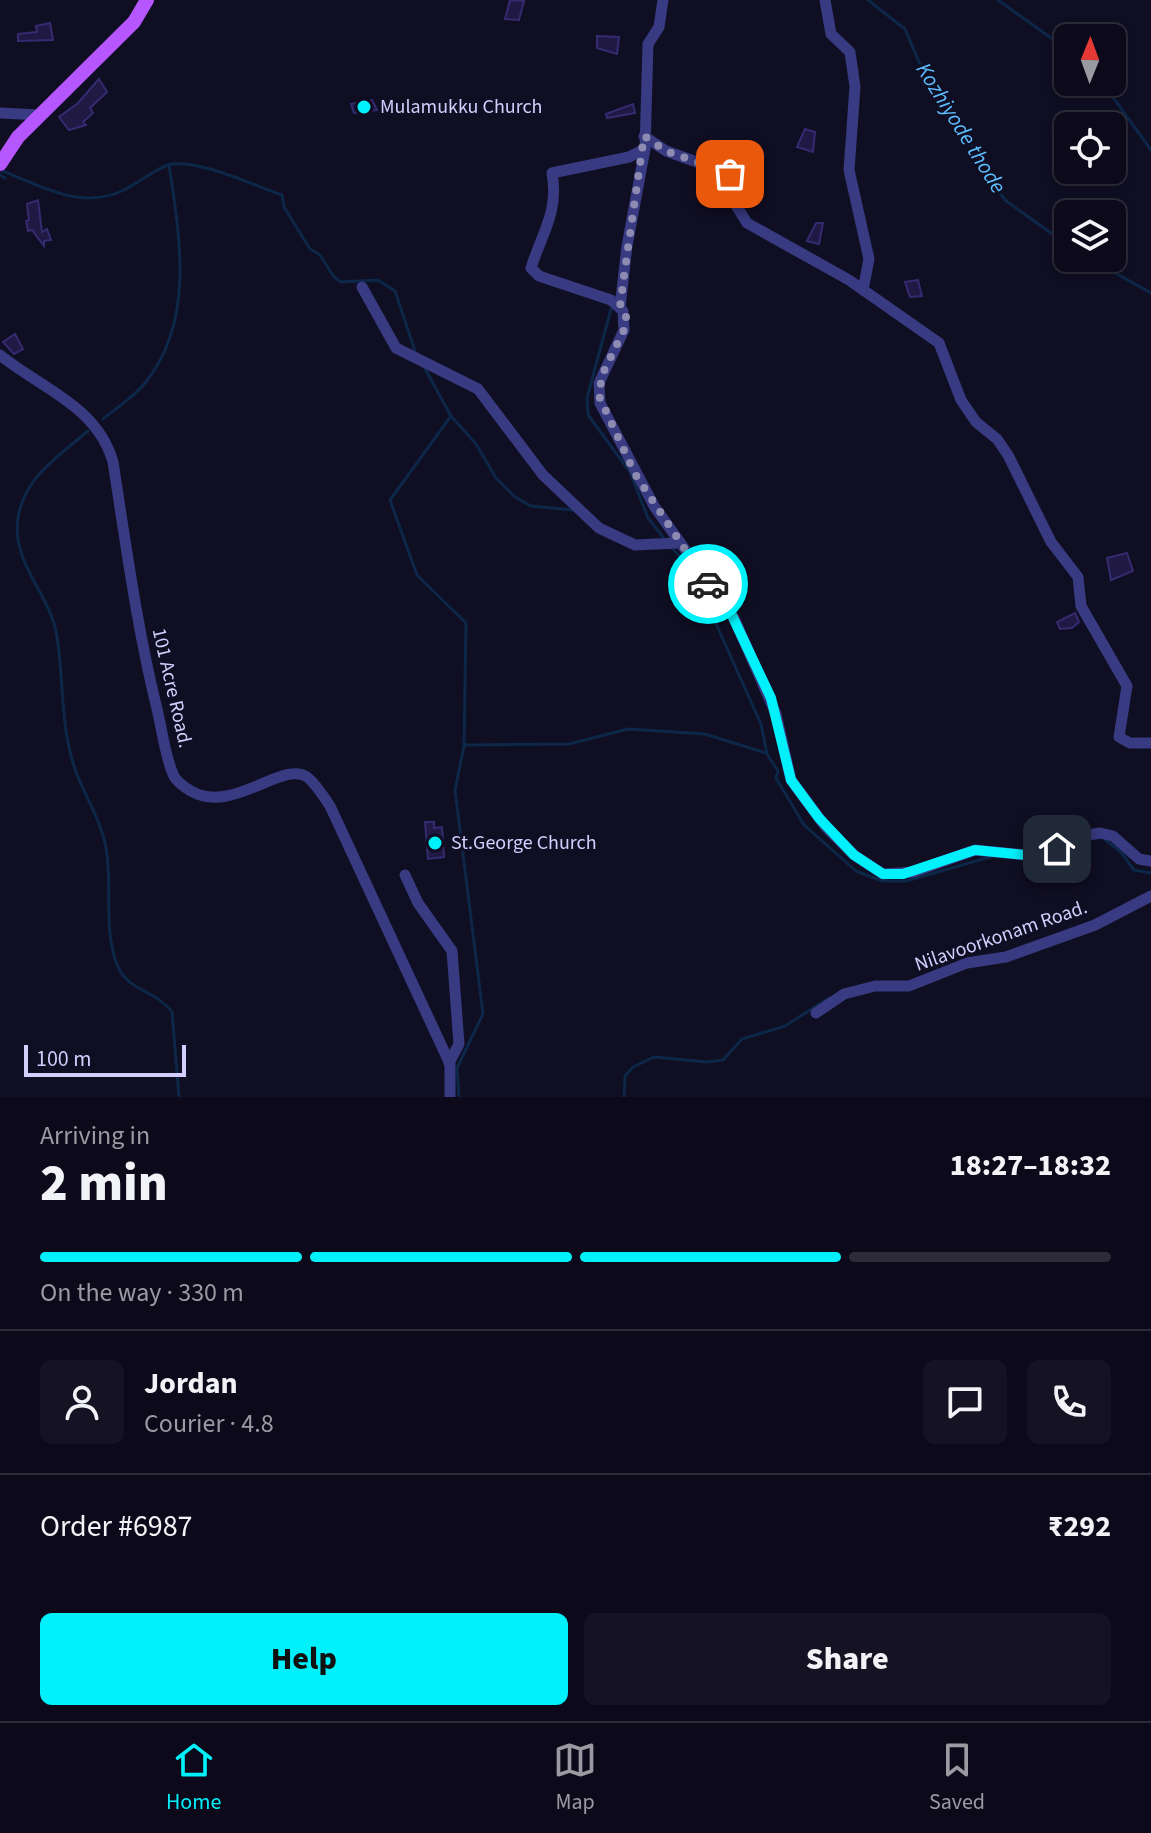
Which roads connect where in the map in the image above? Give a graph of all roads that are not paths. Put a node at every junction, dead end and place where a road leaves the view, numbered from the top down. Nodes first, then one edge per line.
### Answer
1 (147, 0) edge
2 (663, 0) edge
3 (825, 0) edge
4 (0, 113) edge
5 (40, 115) junction
6 (644, 136) junction
7 (645, 149) junction
8 (0, 164) edge
9 (362, 287) dead end
10 (863, 290) junction
11 (620, 307) junction
12 (0, 355) edge
13 (678, 543) junction
14 (1151, 743) edge
15 (1151, 861) edge
16 (405, 875) dead end
17 (1151, 896) edge
18 (816, 1013) dead end
19 (451, 1061) junction
20 (450, 1097) edge

1 - 5 main road
2 - 6 street
3 - 10 street
4 - 5 street
5 - 8 main road
6 - 7 street
6 - 10 street
7 - 11 street
7 - 11 street
9 - 13 street
10 - 14 street
11 - 13 street
12 - 19 street, 101 Acre Road.
13 - 15 street
16 - 19 street
17 - 18 street, Nilavoorkonam Road.
19 - 20 street, 101 Acre Road.

